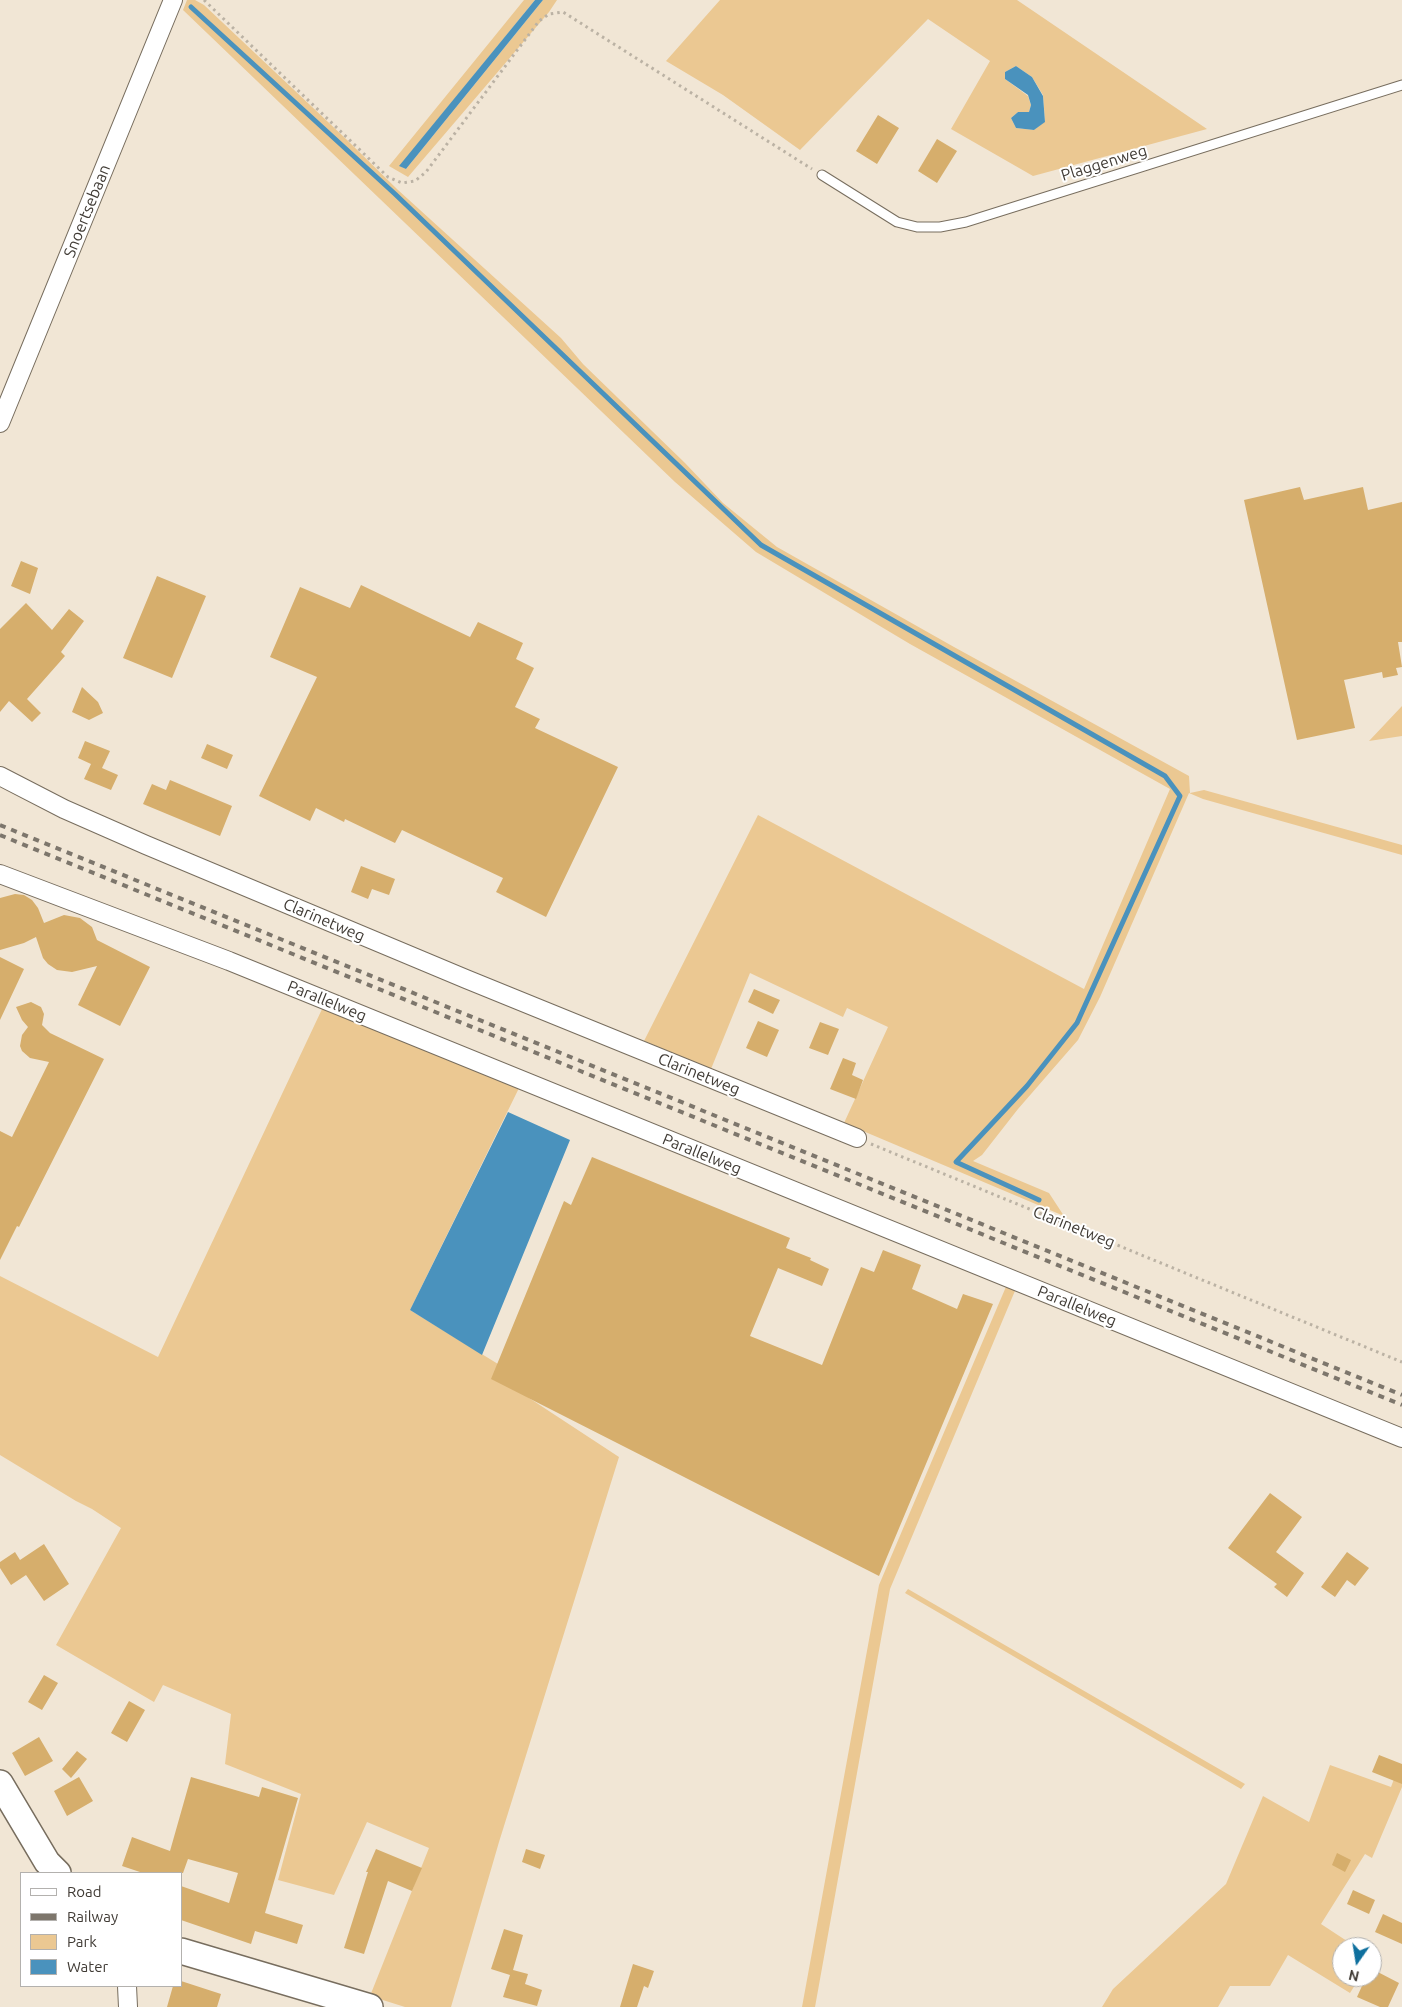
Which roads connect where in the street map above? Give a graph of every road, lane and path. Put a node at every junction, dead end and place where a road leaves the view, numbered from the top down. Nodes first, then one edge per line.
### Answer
1 (174, 0) edge
2 (204, 0) edge
3 (1402, 85) edge
4 (822, 175) joint
5 (0, 422) edge
6 (0, 776) edge
7 (0, 874) edge
8 (857, 1138) joint
9 (1402, 1362) edge
10 (1402, 1438) edge
11 (0, 1784) edge
12 (57, 1872) edge
13 (182, 1951) edge
14 (127, 1987) edge
15 (128, 2007) edge
16 (370, 2007) edge

1 - 5 street, Snoertsebaan
2 - 4 path
3 - 4 lane, Plaggenweg
6 - 8 street, Clarinetweg
7 - 10 street, Parallelweg
8 - 9 path, Clarinetweg
11 - 12 street
13 - 16 street
14 - 15 street

